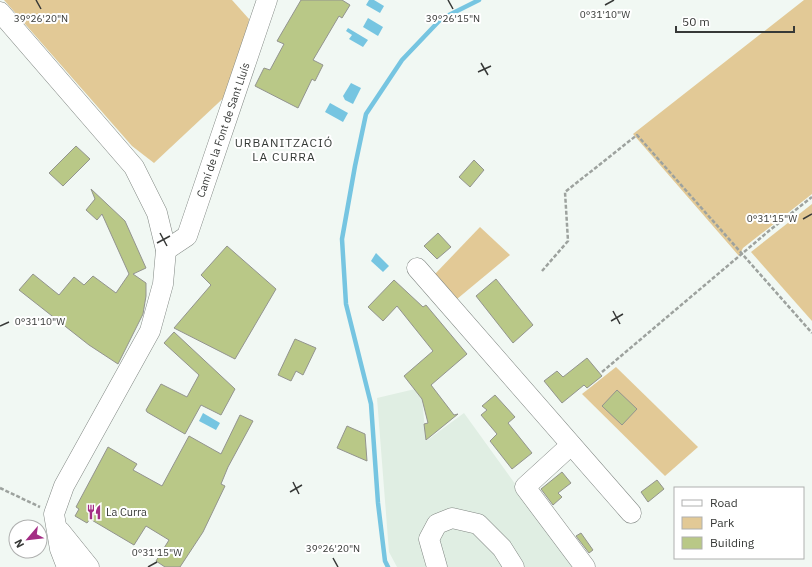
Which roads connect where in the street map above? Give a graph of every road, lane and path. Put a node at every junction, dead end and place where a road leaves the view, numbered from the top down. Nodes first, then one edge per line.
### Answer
1 (267, 0) edge
2 (0, 12) edge
3 (812, 197) edge
4 (166, 250) junction
5 (741, 253) junction
6 (417, 268) dead end
7 (542, 271) dead end
8 (812, 333) edge
9 (602, 372) dead end
10 (571, 444) junction
11 (0, 488) edge
12 (631, 513) dead end
13 (56, 520) junction
14 (67, 567) edge
15 (89, 567) edge
16 (437, 567) edge
17 (514, 567) edge
18 (585, 567) edge

1 - 4 street, Camí de la Font de Sant Lluís
2 - 4 street
3 - 5 path
4 - 13 street
5 - 7 path
5 - 8 path
5 - 9 path
6 - 10 street
10 - 12 street
10 - 18 street
11 - 13 path
13 - 14 street
13 - 15 street
16 - 17 street

